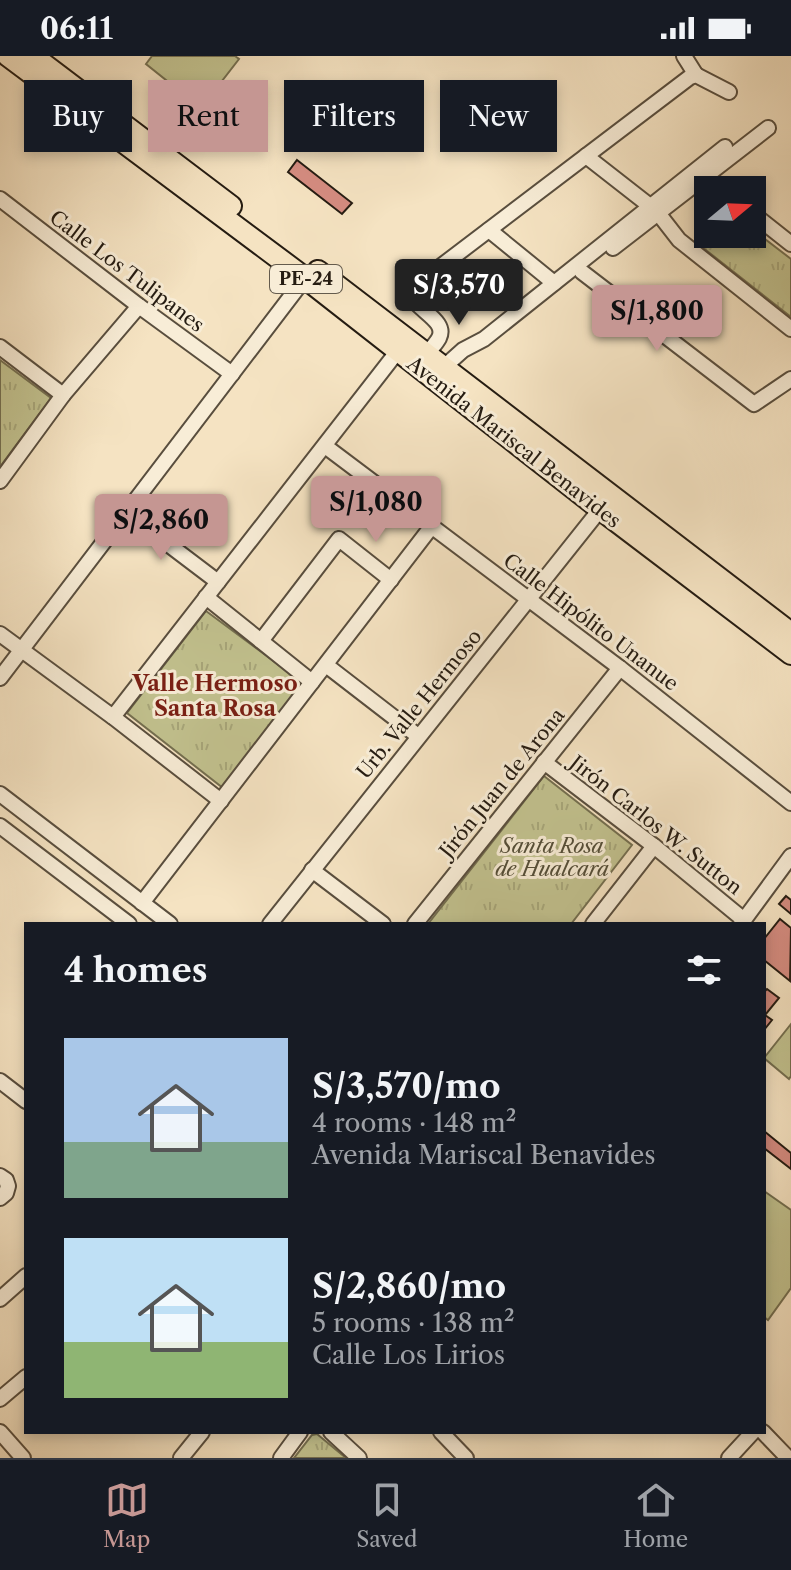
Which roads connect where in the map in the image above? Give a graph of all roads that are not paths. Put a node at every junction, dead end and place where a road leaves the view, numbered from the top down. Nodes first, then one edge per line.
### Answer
1 (8, 56) edge
2 (33, 56) edge
3 (684, 56) edge
4 (696, 75) junction
5 (729, 92) dead end
6 (768, 128) dead end
7 (725, 147) dead end
8 (586, 156) junction
9 (706, 176) edge
10 (694, 184) edge
11 (0, 199) edge
12 (654, 210) junction
13 (766, 224) edge
14 (489, 230) junction
15 (791, 244) edge
16 (582, 272) junction
17 (305, 278) junction
18 (554, 283) junction
19 (535, 298) junction
20 (139, 306) junction
21 (791, 329) edge
22 (0, 347) edge
23 (397, 352) junction
24 (427, 354) junction
25 (444, 367) junction
26 (232, 374) junction
27 (791, 379) edge
28 (63, 395) junction
29 (325, 446) junction
30 (0, 481) edge
31 (606, 502) junction
32 (127, 513) junction
33 (432, 526) junction
34 (391, 580) junction
35 (218, 582) junction
36 (206, 597) junction
37 (529, 599) junction
38 (791, 633) edge
39 (0, 634) edge
40 (261, 641) junction
41 (22, 649) junction
42 (791, 654) edge
43 (326, 665) junction
44 (620, 668) junction
45 (0, 678) edge
46 (312, 682) junction
47 (113, 717) junction
48 (418, 736) junction
49 (544, 762) junction
50 (0, 794) edge
51 (221, 801) junction
52 (791, 803) edge
53 (0, 826) edge
54 (61, 841) junction
55 (654, 846) junction
56 (791, 856) edge
57 (44, 859) junction
58 (312, 870) junction
59 (128, 892) junction
60 (142, 903) junction
61 (114, 912) junction
62 (126, 922) edge
63 (167, 922) edge
64 (272, 922) edge
65 (380, 922) edge
66 (417, 922) edge
67 (595, 922) edge
68 (742, 922) edge
69 (0, 1081) edge
70 (24, 1099) edge
71 (0, 1176) edge
72 (0, 1198) edge
73 (24, 1278) edge
74 (0, 1299) edge
75 (24, 1379) edge
76 (0, 1399) edge
77 (0, 1432) edge
78 (200, 1434) edge
79 (299, 1434) edge
80 (333, 1434) edge
81 (443, 1434) edge
82 (751, 1434) edge
83 (765, 1434) edge
84 (23, 1458) edge
85 (181, 1458) edge
86 (281, 1458) edge
87 (359, 1458) edge
88 (466, 1458) edge
89 (729, 1458) edge
90 (788, 1458) edge

1 - 17 highway, Avenida Mariscal Benavides / PE-24
2 - 24 highway, Avenida Mariscal Benavides / PE-24
3 - 4 street
4 - 5 street
4 - 8 street
6 - 9 street
7 - 12 street
8 - 12 street
8 - 14 street
10 - 12 street
11 - 20 street, Calle Los Tulipanes
12 - 16 street
12 - 18 street
12 - 21 street
13 - 15 street
14 - 18 street
14 - 24 street
16 - 19 street
16 - 27 street
17 - 23 highway, Avenida Mariscal Benavides / PE-24
17 - 26 street
18 - 19 street
19 - 25 street
20 - 26 street, Calle Los Tulipanes
20 - 28 street
22 - 28 street
23 - 29 street
23 - 31 highway, Avenida Mariscal Benavides / PE-24
24 - 25 highway, Avenida Mariscal Benavides / PE-24
25 - 31 highway, Avenida Mariscal Benavides / PE-24
26 - 32 street
28 - 30 street
29 - 33 street, Calle Hipólito Unanue
29 - 35 street
31 - 37 street, Urb. Valle Hermoso
31 - 38 highway, Avenida Mariscal Benavides / PE-24
31 - 42 highway, Avenida Mariscal Benavides / PE-24
32 - 35 street
32 - 41 street
33 - 34 street
33 - 37 street, Calle Hipólito Unanue
34 - 40 street
34 - 43 street
35 - 36 street
36 - 40 street
36 - 47 street
37 - 44 street, Calle Hipólito Unanue
37 - 48 street, Urb. Valle Hermoso
39 - 41 street
40 - 46 street
41 - 45 street
41 - 47 street
43 - 46 street
43 - 48 street
44 - 49 street, Jirón Juan de Arona
44 - 52 street, Calle Hipólito Unanue
46 - 51 street
47 - 51 street
48 - 58 street, Urb. Valle Hermoso
49 - 55 street, Jirón Carlos W. Sutton
49 - 66 street, Jirón Juan de Arona
50 - 54 street
51 - 60 street
53 - 57 street
54 - 57 street
54 - 59 street
55 - 67 street
55 - 68 street, Jirón Carlos W. Sutton
56 - 68 street
57 - 61 street
58 - 64 street, Urb. Valle Hermoso
58 - 65 street
59 - 60 street
59 - 61 street
60 - 63 street
61 - 62 street
69 - 70 street
71 - 72 street
73 - 74 street
75 - 76 street
77 - 84 street
78 - 85 street
79 - 86 street
80 - 87 street
81 - 88 street
82 - 89 street
83 - 90 street

